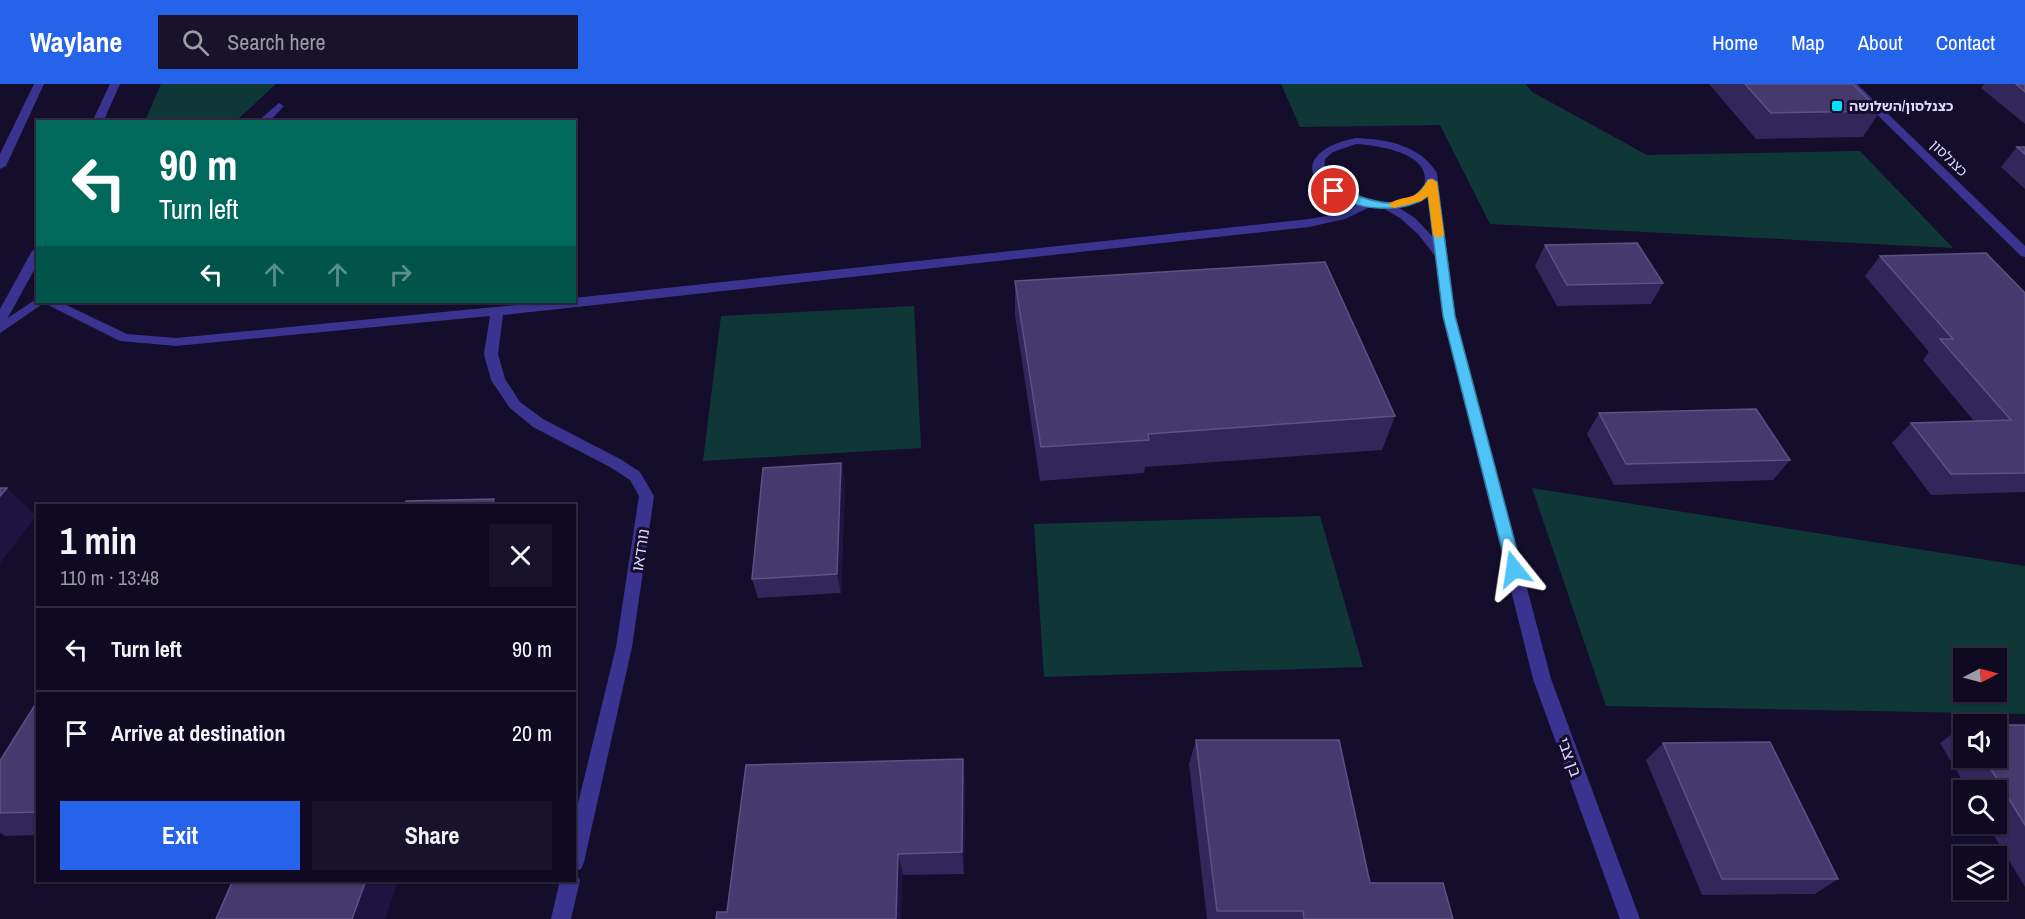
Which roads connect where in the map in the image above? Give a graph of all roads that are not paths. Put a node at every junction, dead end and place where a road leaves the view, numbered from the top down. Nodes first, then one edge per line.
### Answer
1 (39, 84) edge
2 (114, 84) edge
3 (1851, 84) edge
4 (279, 106) dead end
5 (98, 120) edge
6 (264, 120) edge
7 (0, 166) edge
8 (1432, 182) junction
9 (1367, 204) junction
10 (1386, 206) junction
11 (2019, 241) edge
12 (2025, 254) edge
13 (36, 255) edge
14 (1441, 256) junction
15 (576, 302) edge
16 (38, 303) edge
17 (52, 303) edge
18 (571, 303) edge
19 (497, 311) junction
20 (0, 321) edge
21 (0, 329) edge
22 (576, 853) edge
23 (570, 882) edge
24 (561, 919) edge
25 (1630, 919) edge

1 - 7 street
2 - 5 street
3 - 11 street, כצנלסון
4 - 6 street
8 - 9 street
8 - 10 street
8 - 14 street, בן צבי
9 - 10 street
9 - 15 street
10 - 14 street
11 - 12 street, כצנלסון
13 - 20 street
14 - 25 street, בן צבי
16 - 21 street
17 - 19 street
18 - 19 street
19 - 22 street, נורדאו
23 - 24 street

